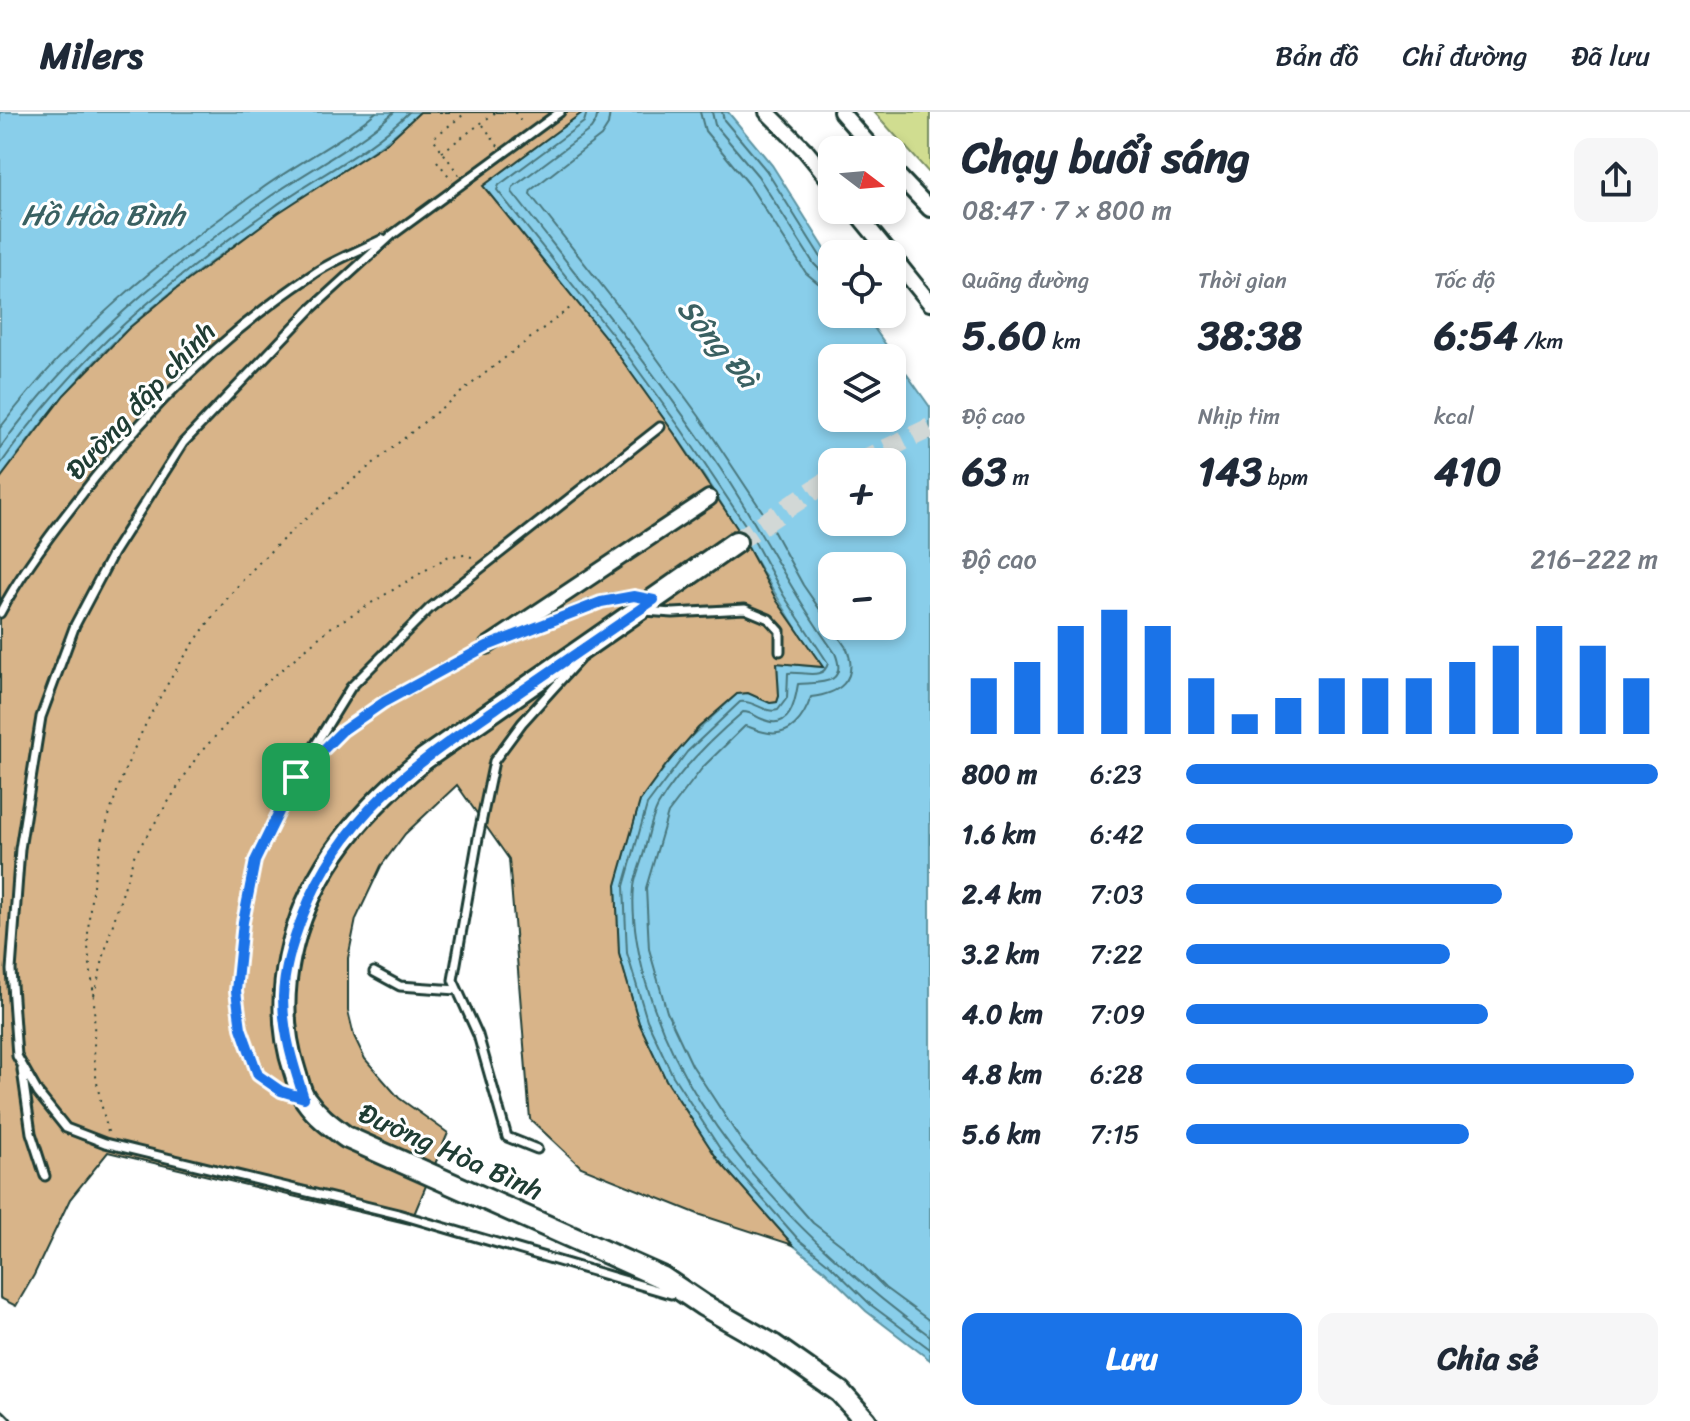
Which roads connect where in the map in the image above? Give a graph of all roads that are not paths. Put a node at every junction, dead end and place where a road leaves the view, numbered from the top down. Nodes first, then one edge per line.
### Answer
1 (560, 112) edge
2 (767, 112) edge
3 (841, 112) edge
4 (862, 136) edge
5 (818, 166) edge
6 (906, 184) edge
7 (930, 209) edge
8 (866, 224) edge
9 (392, 235) junction
10 (879, 240) edge
11 (906, 273) edge
12 (930, 303) edge
13 (660, 427) dead end
14 (709, 498) dead end
15 (736, 542) tunnel mouth
16 (646, 605) junction
17 (0, 613) edge
18 (596, 640) junction
19 (487, 646) junction
20 (780, 651) dead end
21 (296, 777) junction
22 (374, 972) dead end
23 (457, 990) junction
24 (21, 1064) junction
25 (304, 1098) junction
26 (537, 1149) dead end
27 (45, 1176) dead end
28 (703, 1305) junction
29 (0, 1415) edge
30 (6, 1421) edge
31 (866, 1421) edge

1 - 9 lane
2 - 5 street
3 - 4 street
6 - 7 street
8 - 10 street
9 - 17 lane, Đường đập chính
9 - 24 lane
11 - 12 street
13 - 21 lane
14 - 19 street
15 - 16 main road, Đường Hòa Bình
16 - 18 main road, Đường Hòa Bình
16 - 19 lane
16 - 20 lane
18 - 23 lane
18 - 25 main road, Đường Hòa Bình
19 - 21 lane
21 - 25 lane
22 - 23 lane
23 - 26 lane
24 - 27 lane
24 - 28 lane
25 - 28 main road, Đường Hòa Bình
28 - 31 main road, Đường Hòa Bình
29 - 30 lane

